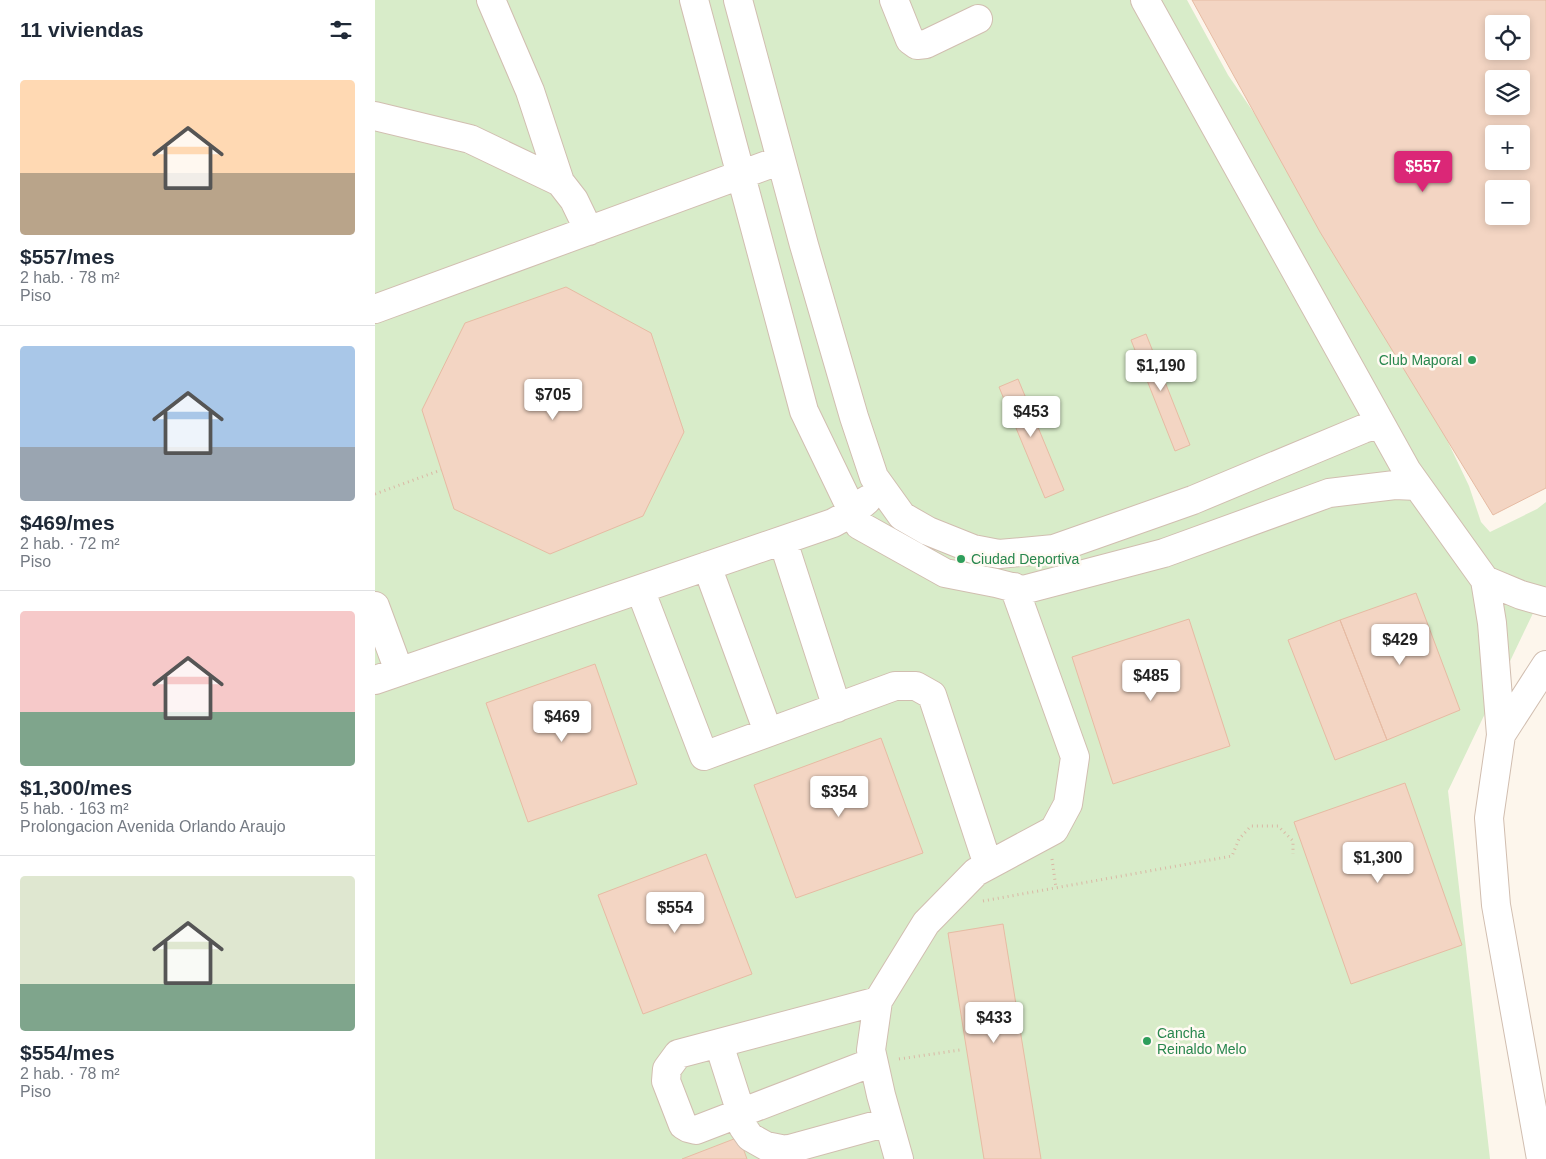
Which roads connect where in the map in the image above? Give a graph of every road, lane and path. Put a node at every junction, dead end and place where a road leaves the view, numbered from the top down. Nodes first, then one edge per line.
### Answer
1 (491, 0) edge
2 (694, 0) edge
3 (738, 0) edge
4 (894, 0) edge
5 (1145, 0) edge
6 (978, 19) dead end
7 (375, 116) edge
8 (781, 160) junction
9 (741, 175) junction
10 (560, 182) junction
11 (589, 231) junction
12 (375, 309) edge
13 (1379, 424) junction
14 (441, 470) dead end
15 (1417, 486) junction
16 (882, 488) junction
17 (375, 494) edge
18 (853, 512) junction
19 (783, 540) junction
20 (707, 566) junction
21 (1485, 580) junction
22 (1013, 587) junction
23 (640, 589) junction
24 (1546, 602) edge
25 (375, 606) edge
26 (1546, 665) edge
27 (387, 676) edge
28 (837, 708) junction
29 (768, 732) junction
30 (1501, 735) junction
31 (1051, 854) dead end
32 (1293, 854) dead end
33 (988, 865) junction
34 (1057, 888) junction
35 (983, 901) dead end
36 (878, 1001) junction
37 (719, 1044) junction
38 (960, 1050) dead end
39 (884, 1061) junction
40 (741, 1113) junction
41 (889, 1122) junction
42 (899, 1159) edge
43 (1541, 1159) edge

1 - 10 street
2 - 9 street
3 - 8 street
4 - 6 street
5 - 13 street
7 - 10 street
8 - 9 street
8 - 16 street
9 - 11 street
9 - 18 street
10 - 11 street
11 - 12 street
13 - 15 street
13 - 16 street
14 - 17 path
15 - 21 street
15 - 22 street
16 - 18 street
18 - 19 street
18 - 22 street
19 - 20 street
19 - 28 street
20 - 23 street
20 - 29 street
21 - 24 street
21 - 30 street
22 - 33 street
23 - 27 street
23 - 29 street
25 - 27 street
26 - 30 street
28 - 29 street
28 - 33 street
30 - 43 street
31 - 34 path
32 - 34 path
33 - 36 street
34 - 35 path
36 - 37 street
36 - 39 street
37 - 40 street
37 - 40 street
38 - 39 path
39 - 40 street
39 - 41 street
40 - 41 street
41 - 42 street

